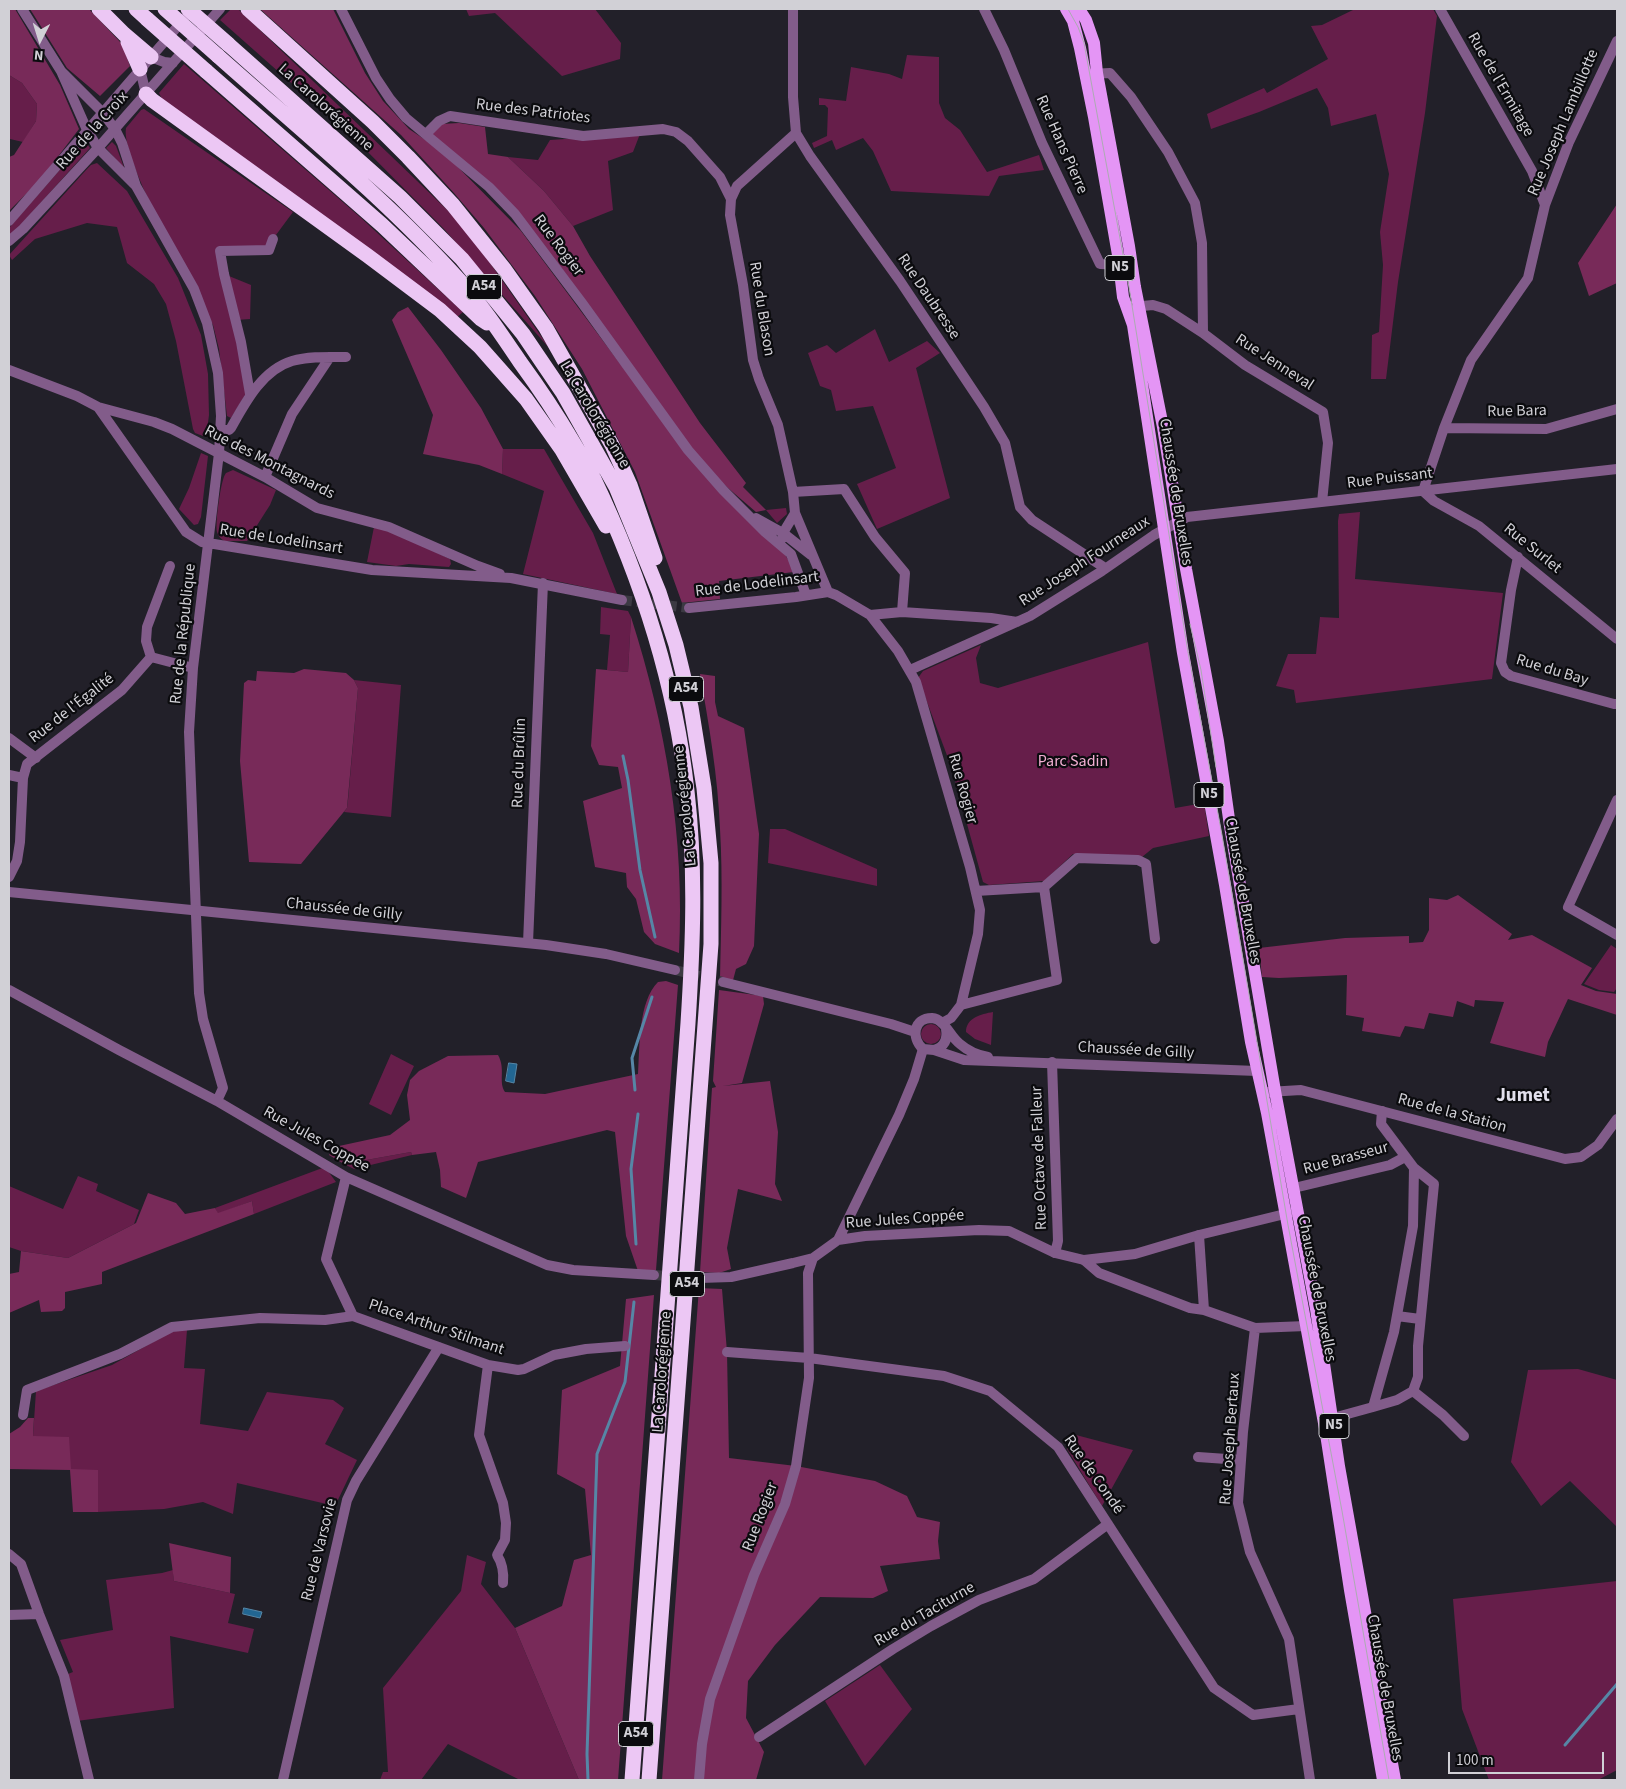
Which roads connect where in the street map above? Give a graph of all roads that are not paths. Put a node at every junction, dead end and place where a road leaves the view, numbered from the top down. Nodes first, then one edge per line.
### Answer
1 (22, 9) edge
2 (99, 9) edge
3 (166, 9) edge
4 (188, 9) edge
5 (193, 9) edge
6 (220, 9) edge
7 (341, 9) edge
8 (793, 9) edge
9 (984, 9) edge
10 (1066, 9) edge
11 (1079, 9) edge
12 (1440, 9) edge
13 (254, 11) edge
14 (142, 14) edge
15 (124, 34) junction
16 (1617, 41) edge
17 (223, 50) junction
18 (151, 57) junction
19 (173, 63) junction
20 (140, 69) junction
21 (61, 71) junction
22 (1091, 74) junction
23 (146, 94) junction
24 (102, 112) junction
25 (115, 128) junction
26 (87, 130) junction
27 (796, 133) junction
28 (426, 134) junction
29 (98, 148) junction
30 (136, 186) junction
31 (731, 199) junction
32 (1544, 205) junction
33 (9, 220) edge
34 (273, 239) dead end
35 (9, 241) edge
36 (1125, 264) junction
37 (1134, 307) junction
38 (497, 328) junction
39 (1203, 333) junction
40 (346, 356) dead end
41 (330, 357) junction
42 (9, 370) edge
43 (250, 394) junction
44 (98, 407) junction
45 (1617, 409) edge
46 (1444, 428) junction
47 (220, 430) junction
48 (219, 453) junction
49 (1617, 469) edge
50 (265, 477) junction
51 (1423, 491) junction
52 (793, 492) junction
53 (1322, 502) junction
54 (745, 512) junction
55 (795, 513) junction
56 (1170, 525) junction
57 (783, 533) junction
58 (209, 544) junction
59 (782, 546) junction
60 (812, 556) junction
61 (1518, 557) junction
62 (170, 566) dead end
63 (1105, 568) junction
64 (511, 578) junction
65 (635, 578) junction
66 (543, 584) junction
67 (660, 592) junction
68 (828, 592) junction
69 (806, 595) junction
70 (622, 600) tunnel mouth
71 (689, 608) tunnel mouth
72 (902, 612) junction
73 (870, 615) junction
74 (1018, 622) junction
75 (1617, 639) edge
76 (151, 657) junction
77 (193, 668) junction
78 (910, 670) junction
79 (1617, 704) edge
80 (9, 738) edge
81 (36, 758) junction
82 (9, 775) edge
83 (23, 778) junction
84 (1617, 800) edge
85 (9, 876) edge
86 (1044, 887) junction
87 (976, 891) junction
88 (9, 892) edge
89 (196, 910) junction
90 (1617, 935) edge
91 (1156, 939) dead end
92 (528, 944) junction
93 (675, 970) tunnel mouth
94 (723, 982) tunnel mouth
95 (9, 990) edge
96 (960, 1005) junction
97 (944, 1026) junction
98 (915, 1032) junction
99 (923, 1048) junction
100 (934, 1050) junction
101 (998, 1060) junction
102 (1052, 1062) junction
103 (1257, 1071) junction
104 (1272, 1072) junction
105 (1269, 1092) junction
106 (217, 1101) junction
107 (1382, 1111) junction
108 (1617, 1119) edge
109 (1405, 1157) junction
110 (1414, 1168) junction
111 (346, 1177) junction
112 (1294, 1188) junction
113 (1298, 1211) junction
114 (1285, 1214) junction
115 (1199, 1235) junction
116 (838, 1240) junction
117 (1410, 1242) junction
118 (1428, 1245) junction
119 (1055, 1253) junction
120 (812, 1258) junction
121 (1084, 1260) junction
122 (654, 1275) tunnel mouth
123 (700, 1278) tunnel mouth
124 (1204, 1310) junction
125 (353, 1316) junction
126 (1397, 1316) junction
127 (1420, 1318) junction
128 (1306, 1326) junction
129 (1255, 1328) junction
130 (625, 1346) dead end
131 (439, 1347) junction
132 (727, 1352) dead end
133 (810, 1358) junction
134 (488, 1365) junction
135 (1413, 1391) junction
136 (1373, 1407) junction
137 (23, 1415) dead end
138 (1333, 1418) junction
139 (1464, 1436) dead end
140 (1198, 1457) dead end
141 (1241, 1460) junction
142 (1108, 1524) junction
143 (9, 1554) edge
144 (503, 1583) dead end
145 (39, 1614) junction
146 (9, 1615) edge
147 (1299, 1709) junction
148 (759, 1736) dead end
149 (89, 1780) edge
150 (283, 1780) edge
151 (632, 1780) edge
152 (649, 1780) edge
153 (699, 1780) edge
154 (1310, 1780) edge
155 (1383, 1780) edge
156 (1395, 1780) edge

1 - 21 street, Rue de la République
2 - 15 highway
3 - 17 highway, La Carolorégienne / A54, bridge
4 - 17 highway, La Carolorégienne / A54, bridge
5 - 18 street, Rue de la Croix
6 - 19 street, Rue de la Croix
7 - 28 street, Rue Rogier
8 - 27 street, Rue Daubresse
9 - 36 street, Rue Hans Pierre
10 - 22 main road, Chaussée de Bruxelles / N5
11 - 22 main road, Chaussée de Bruxelles / N5
12 - 32 street, Rue de l'Ermitage
13 - 67 highway
14 - 38 highway, La Carolorégienne / A54, bridge
15 - 18 highway
15 - 20 highway
16 - 32 street, Rue Joseph Lambillotte
17 - 38 highway, La Carolorégienne / A54
17 - 67 highway, La Carolorégienne / A54
18 - 19 street
18 - 20 street, Rue de la Croix
19 - 23 street, Rue de la Croix
20 - 23 street
20 - 24 street, Rue de la Croix
21 - 24 street, Rue de la République
21 - 26 street, Rue de la République
22 - 36 main road, Chaussée de Bruxelles / N5
22 - 37 main road, Chaussée de Bruxelles / N5
22 - 39 street
23 - 25 street, Rue de la Croix
23 - 65 highway
24 - 25 street, Rue de la République
24 - 26 street, Rue de la Croix
25 - 29 street, Rue de la Croix
25 - 30 street, Rue de la République
26 - 29 street, Rue de la République
26 - 33 street, Rue de la Croix
27 - 31 street
27 - 63 street, Rue Daubresse
28 - 31 street, Rue des Patriotes
28 - 54 street, Rue Rogier
29 - 30 street, Rue de la République
29 - 35 street, Rue de la Croix
30 - 47 street, Rue de la République
31 - 52 street, Rue du Blason
32 - 46 street, Rue Joseph Lambillotte
34 - 43 street
36 - 37 main road, Chaussée de Bruxelles / N5
37 - 39 street, Rue Jenneval
37 - 56 main road, Chaussée de Bruxelles / N5
38 - 65 highway, La Carolorégienne / A54
39 - 53 street, Rue Jenneval
40 - 41 street
41 - 43 street
41 - 50 street
42 - 44 street, Rue de Lodelinsart
43 - 47 street
44 - 48 street, Rue des Montagnards
44 - 58 street, Rue de Lodelinsart
45 - 46 street, Rue Bara
46 - 51 street, Rue Joseph Lambillotte
47 - 48 street, Rue de la République
48 - 50 street, Rue des Montagnards
48 - 58 street, Rue de la République
49 - 51 street, Rue Puissant
50 - 64 street, Rue des Montagnards
51 - 53 street, Rue Puissant
51 - 61 street, Rue Surlet
52 - 55 street, Rue du Blason
52 - 72 street
53 - 56 street, Rue Puissant
54 - 57 street
54 - 59 street
55 - 57 street
55 - 60 street, Rue du Blason
56 - 63 street, Rue Joseph Fourneaux
56 - 103 main road, Chaussée de Bruxelles / N5
56 - 104 main road, Chaussée de Bruxelles / N5
57 - 59 street
57 - 60 street
58 - 64 street, Rue de Lodelinsart
58 - 77 street, Rue de la République
59 - 69 street
60 - 68 street, Rue du Blason
61 - 75 street, Rue Surlet
61 - 79 street, Rue du Bay
62 - 76 street
63 - 74 street, Rue Joseph Fourneaux
64 - 66 street, Rue de Lodelinsart
65 - 151 highway, La Carolorégienne / A54
66 - 70 street, Rue de Lodelinsart
66 - 92 street, Rue du Brûlin
67 - 152 highway, La Carolorégienne / A54
68 - 69 street, Rue de Lodelinsart
68 - 73 street, Rue Rogier
69 - 71 street, Rue de Lodelinsart
72 - 73 street, Rue Joseph Fourneaux
72 - 74 street, Rue Joseph Fourneaux
73 - 78 street, Rue Rogier
74 - 78 street, Rue Joseph Fourneaux
76 - 77 street
76 - 81 street, Rue de l'Égalité
77 - 89 street, Rue de la République
78 - 87 street, Rue Rogier
80 - 81 street
81 - 83 street, Rue de l'Égalité
82 - 83 street
83 - 85 street, Rue de l'Égalité
84 - 90 street
86 - 87 street
86 - 91 street
86 - 96 street
87 - 96 street, Rue Rogier
88 - 89 street, Chaussée de Gilly
89 - 92 street, Chaussée de Gilly
89 - 106 street, Rue de la République
92 - 93 street, Chaussée de Gilly
94 - 98 street
95 - 106 street, Rue Jules Coppée
96 - 97 street
97 - 98 street
97 - 100 street
97 - 101 street, Chaussée de Gilly
98 - 99 street
99 - 100 street
99 - 116 street
100 - 101 street, Chaussée de Gilly
101 - 102 street, Chaussée de Gilly
102 - 103 street, Chaussée de Gilly
102 - 119 street, Rue Octave de Falleur
103 - 104 street, Chaussée de Gilly
103 - 105 main road, Chaussée de Bruxelles / N5
104 - 105 main road, Chaussée de Bruxelles / N5
105 - 107 street, Rue de la Station
105 - 112 main road, Chaussée de Bruxelles / N5
105 - 114 main road, Chaussée de Bruxelles / N5
106 - 111 street, Rue Jules Coppée
107 - 108 street, Rue de la Station
107 - 109 street
109 - 110 street
109 - 112 street, Rue Brasseur
110 - 117 street
110 - 118 street
111 - 122 street, Rue Jules Coppée
111 - 125 street
112 - 113 main road, Chaussée de Bruxelles / N5
113 - 114 street
113 - 138 main road, Chaussée de Bruxelles / N5
114 - 115 street
114 - 128 main road, Chaussée de Bruxelles / N5
115 - 121 street
115 - 124 street
116 - 119 street, Rue Jules Coppée
116 - 120 street, Rue Jules Coppée
117 - 118 street
117 - 126 street
118 - 127 street
119 - 121 street, Rue Jules Coppée
120 - 123 street, Rue Jules Coppée
120 - 133 street, Rue Rogier
121 - 124 street
124 - 129 street
125 - 131 street, Place Arthur Stilmant
125 - 137 street
126 - 127 street
126 - 136 street
127 - 135 street
128 - 129 street
128 - 155 main road, Chaussée de Bruxelles / N5
129 - 141 street, Rue Joseph Bertaux
130 - 134 street, Place Arthur Stilmant
131 - 134 street, Place Arthur Stilmant
131 - 150 street, Rue de Varsovie
132 - 133 street, Rue de Condé
133 - 142 street, Rue de Condé
133 - 153 street, Rue Rogier
134 - 144 street
135 - 136 street
135 - 139 street
136 - 138 street
138 - 156 main road, Chaussée de Bruxelles / N5
140 - 141 street
141 - 147 street, Rue Joseph Bertaux
142 - 147 street, Rue de Condé
142 - 148 street, Rue du Taciturne
143 - 145 street
145 - 146 street
145 - 149 street
147 - 154 street, Rue Joseph Bertaux

